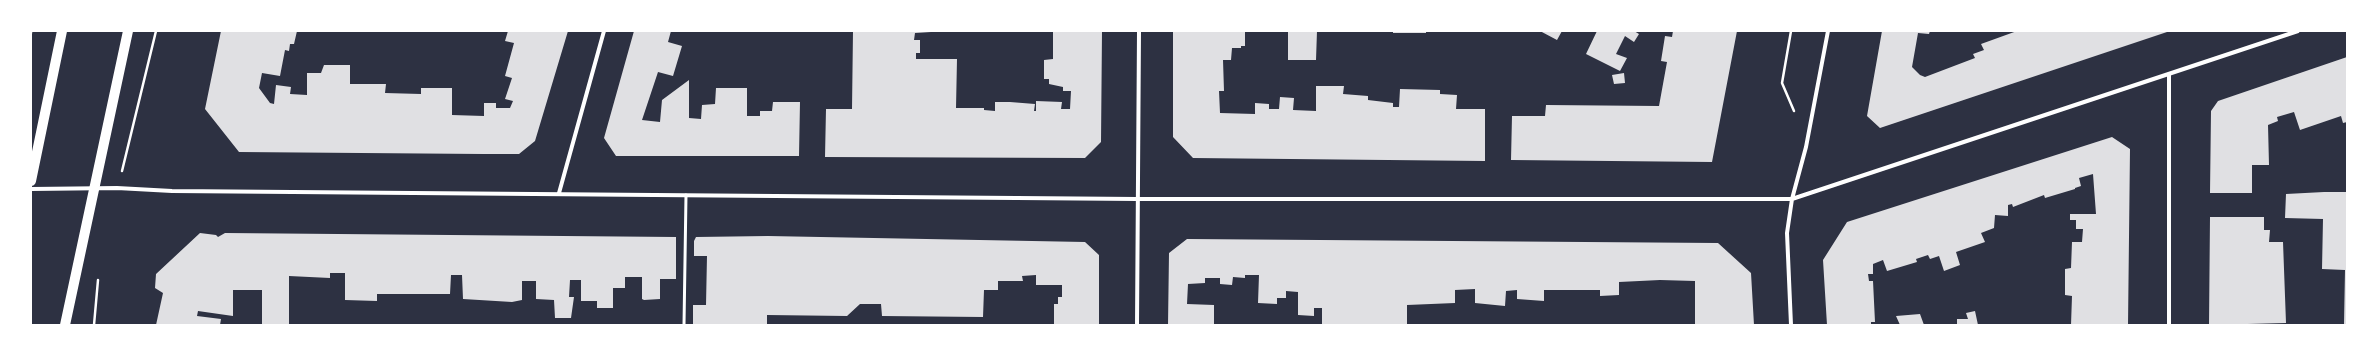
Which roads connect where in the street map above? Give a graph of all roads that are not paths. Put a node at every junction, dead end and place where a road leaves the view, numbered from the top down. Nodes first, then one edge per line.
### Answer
1 (62, 31) edge
2 (128, 31) edge
3 (604, 31) edge
4 (1139, 31) edge
5 (1828, 31) edge
6 (2298, 31) edge
7 (2169, 74) junction
8 (31, 181) edge
9 (31, 189) edge
10 (94, 189) junction
11 (559, 193) junction
12 (686, 195) junction
13 (1137, 199) junction
14 (1792, 199) junction
15 (64, 325) edge
16 (684, 325) edge
17 (1137, 325) edge
18 (1791, 325) edge
19 (2169, 325) edge

1 - 8 main road
2 - 10 main road
3 - 11 street
4 - 13 street
5 - 14 street
6 - 7 street
7 - 14 street
7 - 19 street
9 - 10 street
10 - 11 street
10 - 15 main road
11 - 12 street
12 - 13 street
12 - 16 lane
13 - 14 street
13 - 17 street
14 - 18 street

